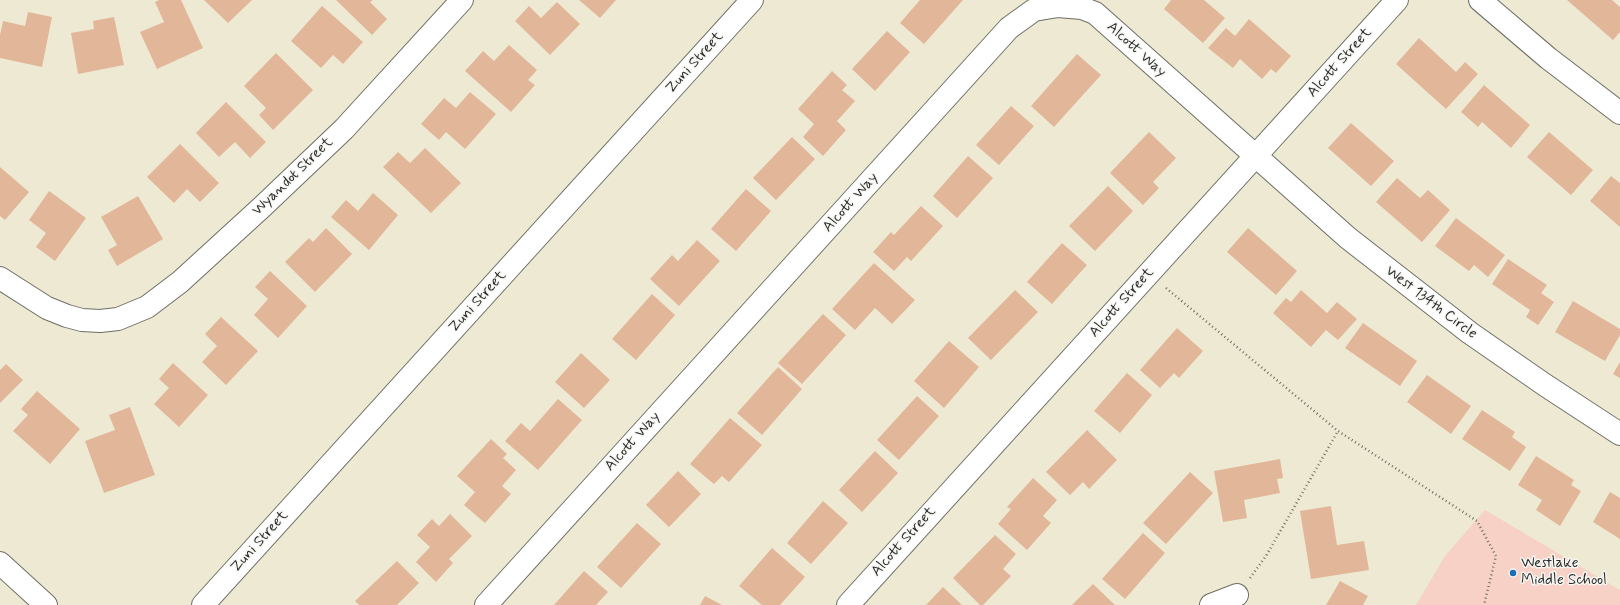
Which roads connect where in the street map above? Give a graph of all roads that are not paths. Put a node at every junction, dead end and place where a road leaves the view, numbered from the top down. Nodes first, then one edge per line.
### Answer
1 (462, 0) edge
2 (752, 0) edge
3 (1397, 0) edge
4 (1480, 0) edge
5 (1058, 3) edge
6 (1620, 113) edge
7 (1255, 157) junction
8 (0, 278) edge
9 (1620, 434) edge
10 (0, 563) edge
11 (1236, 595) road end
12 (46, 605) edge
13 (203, 605) edge
14 (486, 605) edge
15 (848, 605) edge
16 (1212, 605) edge

1 - 8 street, Wyandot Street
2 - 13 street, Zuni Street
3 - 7 street, Alcott Street
4 - 6 street
5 - 7 street, Alcott Way
5 - 14 street, Alcott Way
7 - 9 street, West 134th Circle
7 - 15 street, Alcott Street
10 - 12 street
11 - 16 street

